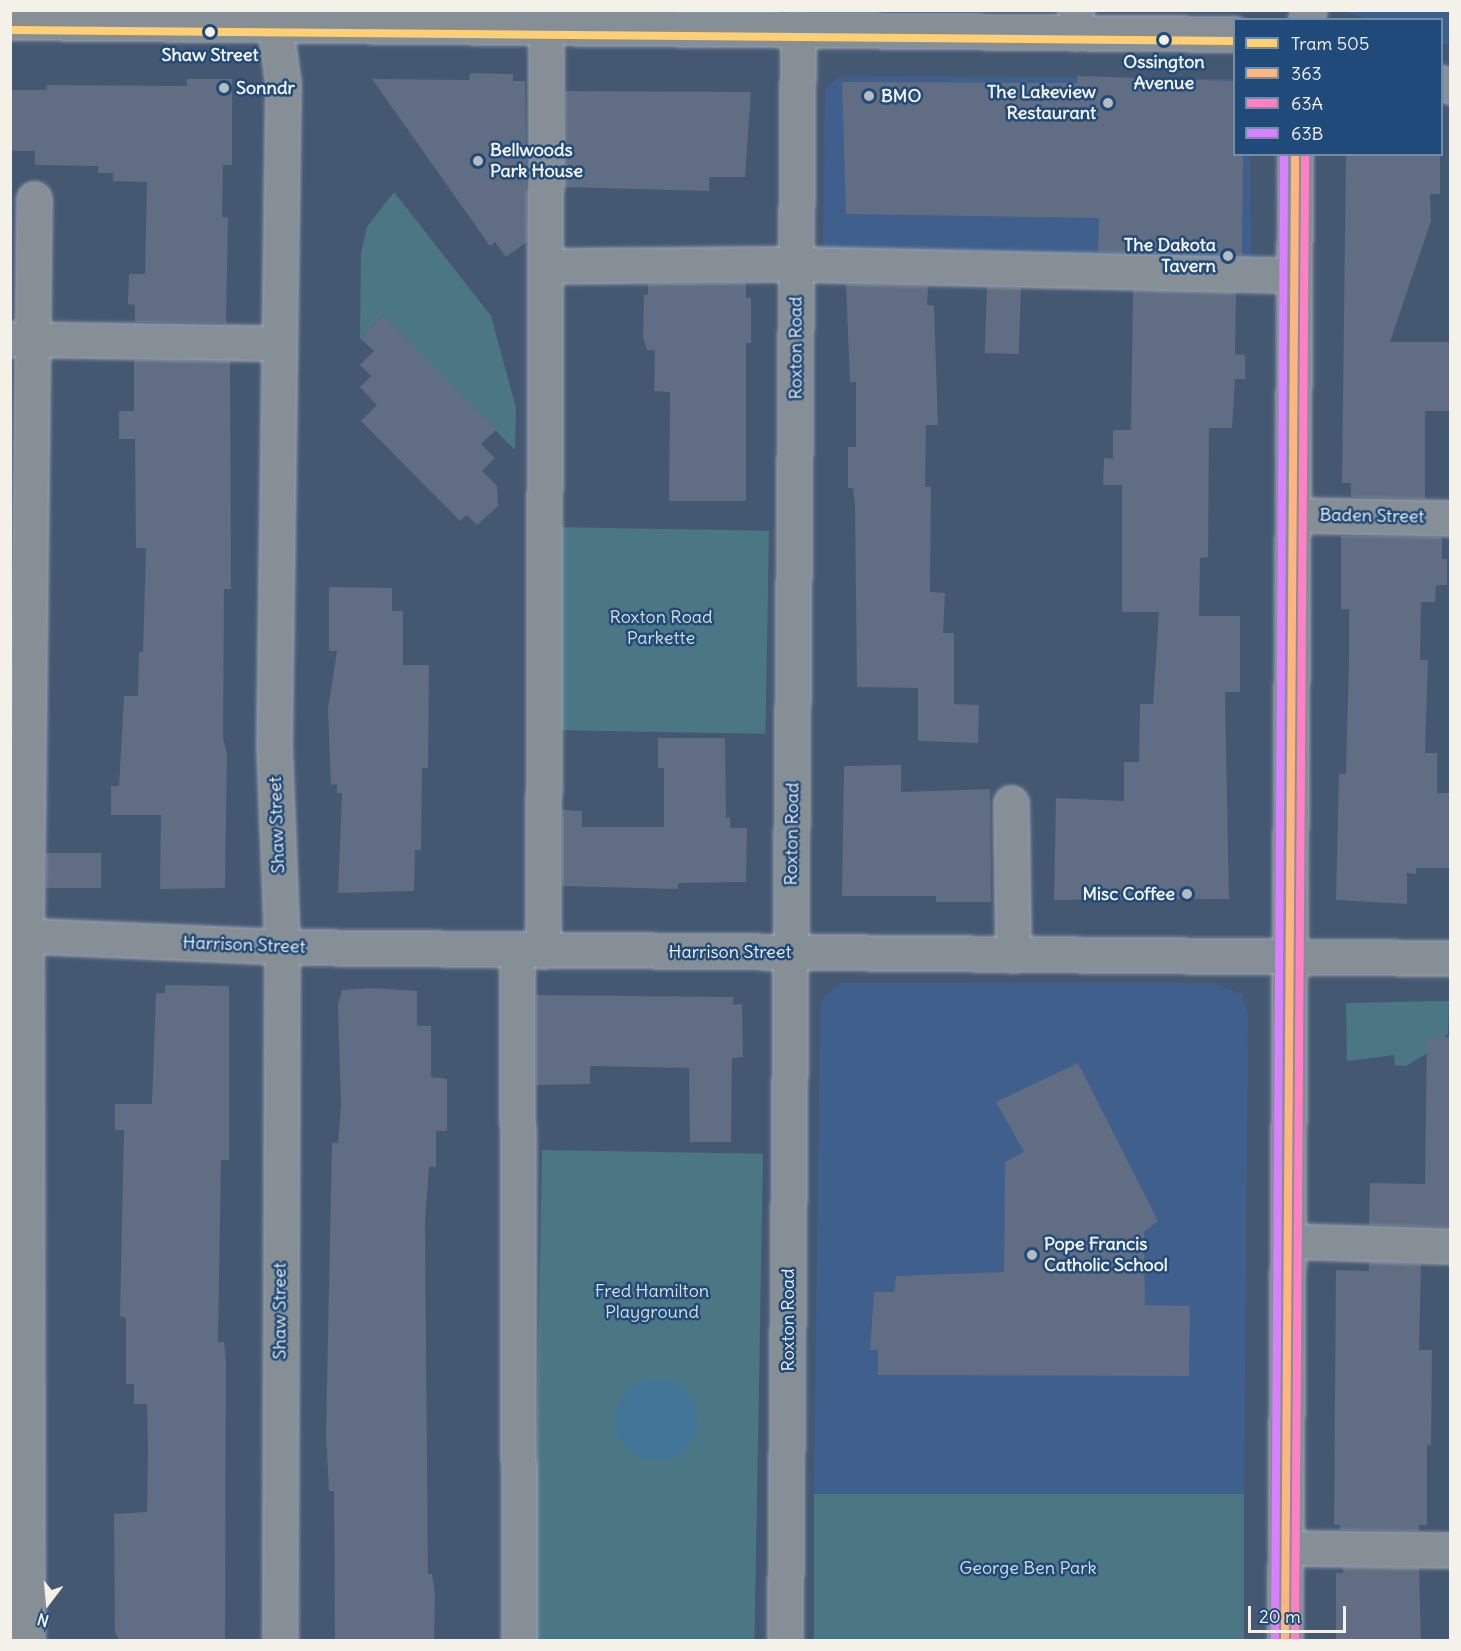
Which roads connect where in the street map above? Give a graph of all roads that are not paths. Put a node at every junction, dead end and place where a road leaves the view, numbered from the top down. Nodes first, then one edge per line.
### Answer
1 (275, 18) edge
2 (10, 22) edge
3 (526, 22) edge
4 (1075, 22) edge
5 (798, 28) junction
6 (1233, 34) edge
7 (1295, 156) edge
8 (34, 199) dead end
9 (797, 264) junction
10 (545, 266) junction
11 (1293, 275) junction
12 (22, 339) edge
13 (278, 344) junction
14 (1293, 515) junction
15 (1450, 518) edge
16 (1011, 803) dead end
17 (18, 935) edge
18 (282, 947) junction
19 (530, 951) junction
20 (791, 952) junction
21 (1013, 955) junction
22 (1289, 957) junction
23 (1450, 958) edge
24 (1288, 1241) junction
25 (1450, 1246) edge
26 (1286, 1548) junction
27 (1450, 1550) edge
28 (27, 1641) edge
29 (280, 1641) edge
30 (519, 1641) edge
31 (785, 1641) edge
32 (1285, 1641) edge

1 - 2 street
1 - 3 street
1 - 13 street, Shaw Street
3 - 5 street
3 - 10 street
4 - 5 street
4 - 6 street
5 - 9 street, Roxton Road
7 - 11 street
8 - 12 street
9 - 10 street
9 - 11 street
9 - 20 street, Roxton Road
10 - 19 street
11 - 14 street
12 - 13 street
12 - 17 street
13 - 18 street, Shaw Street
14 - 15 street, Baden Street
14 - 22 street
16 - 21 street
17 - 18 street, Harrison Street
17 - 28 street
18 - 19 street, Harrison Street
18 - 29 street, Shaw Street
19 - 20 street, Harrison Street
19 - 30 street
20 - 21 street, Harrison Street
20 - 31 street, Roxton Road
21 - 22 street, Harrison Street
22 - 23 street, Harrison Street
22 - 24 street
24 - 25 street
24 - 26 street
26 - 27 street
26 - 32 street

